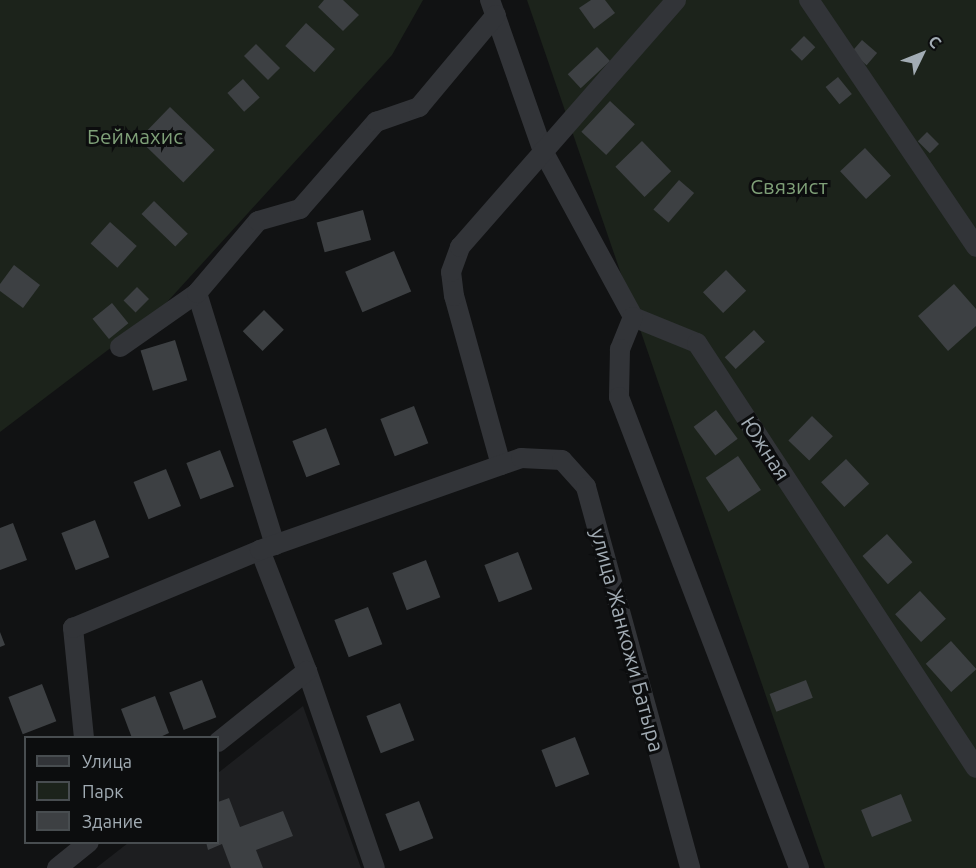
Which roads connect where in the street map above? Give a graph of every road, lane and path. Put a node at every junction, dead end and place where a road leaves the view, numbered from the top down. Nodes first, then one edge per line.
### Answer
1 (676, 0) edge
2 (809, 0) edge
3 (493, 8) edge
4 (543, 151) junction
5 (976, 247) edge
6 (197, 292) junction
7 (633, 317) junction
8 (120, 347) dead end
9 (501, 465) junction
10 (267, 548) junction
11 (307, 671) junction
12 (84, 736) edge
13 (219, 741) edge
14 (976, 768) edge
15 (88, 844) edge
16 (57, 868) edge
17 (375, 868) edge
18 (690, 868) edge
19 (799, 868) edge

1 - 4 street
2 - 5 street
3 - 4 street
3 - 6 street
4 - 7 street
4 - 9 street
6 - 8 street
6 - 10 street
7 - 14 street, Южная
7 - 19 street
9 - 10 street
9 - 18 street, улица Жанкожи Батыра
10 - 11 street
10 - 12 street
11 - 13 street
11 - 17 street
15 - 16 street

